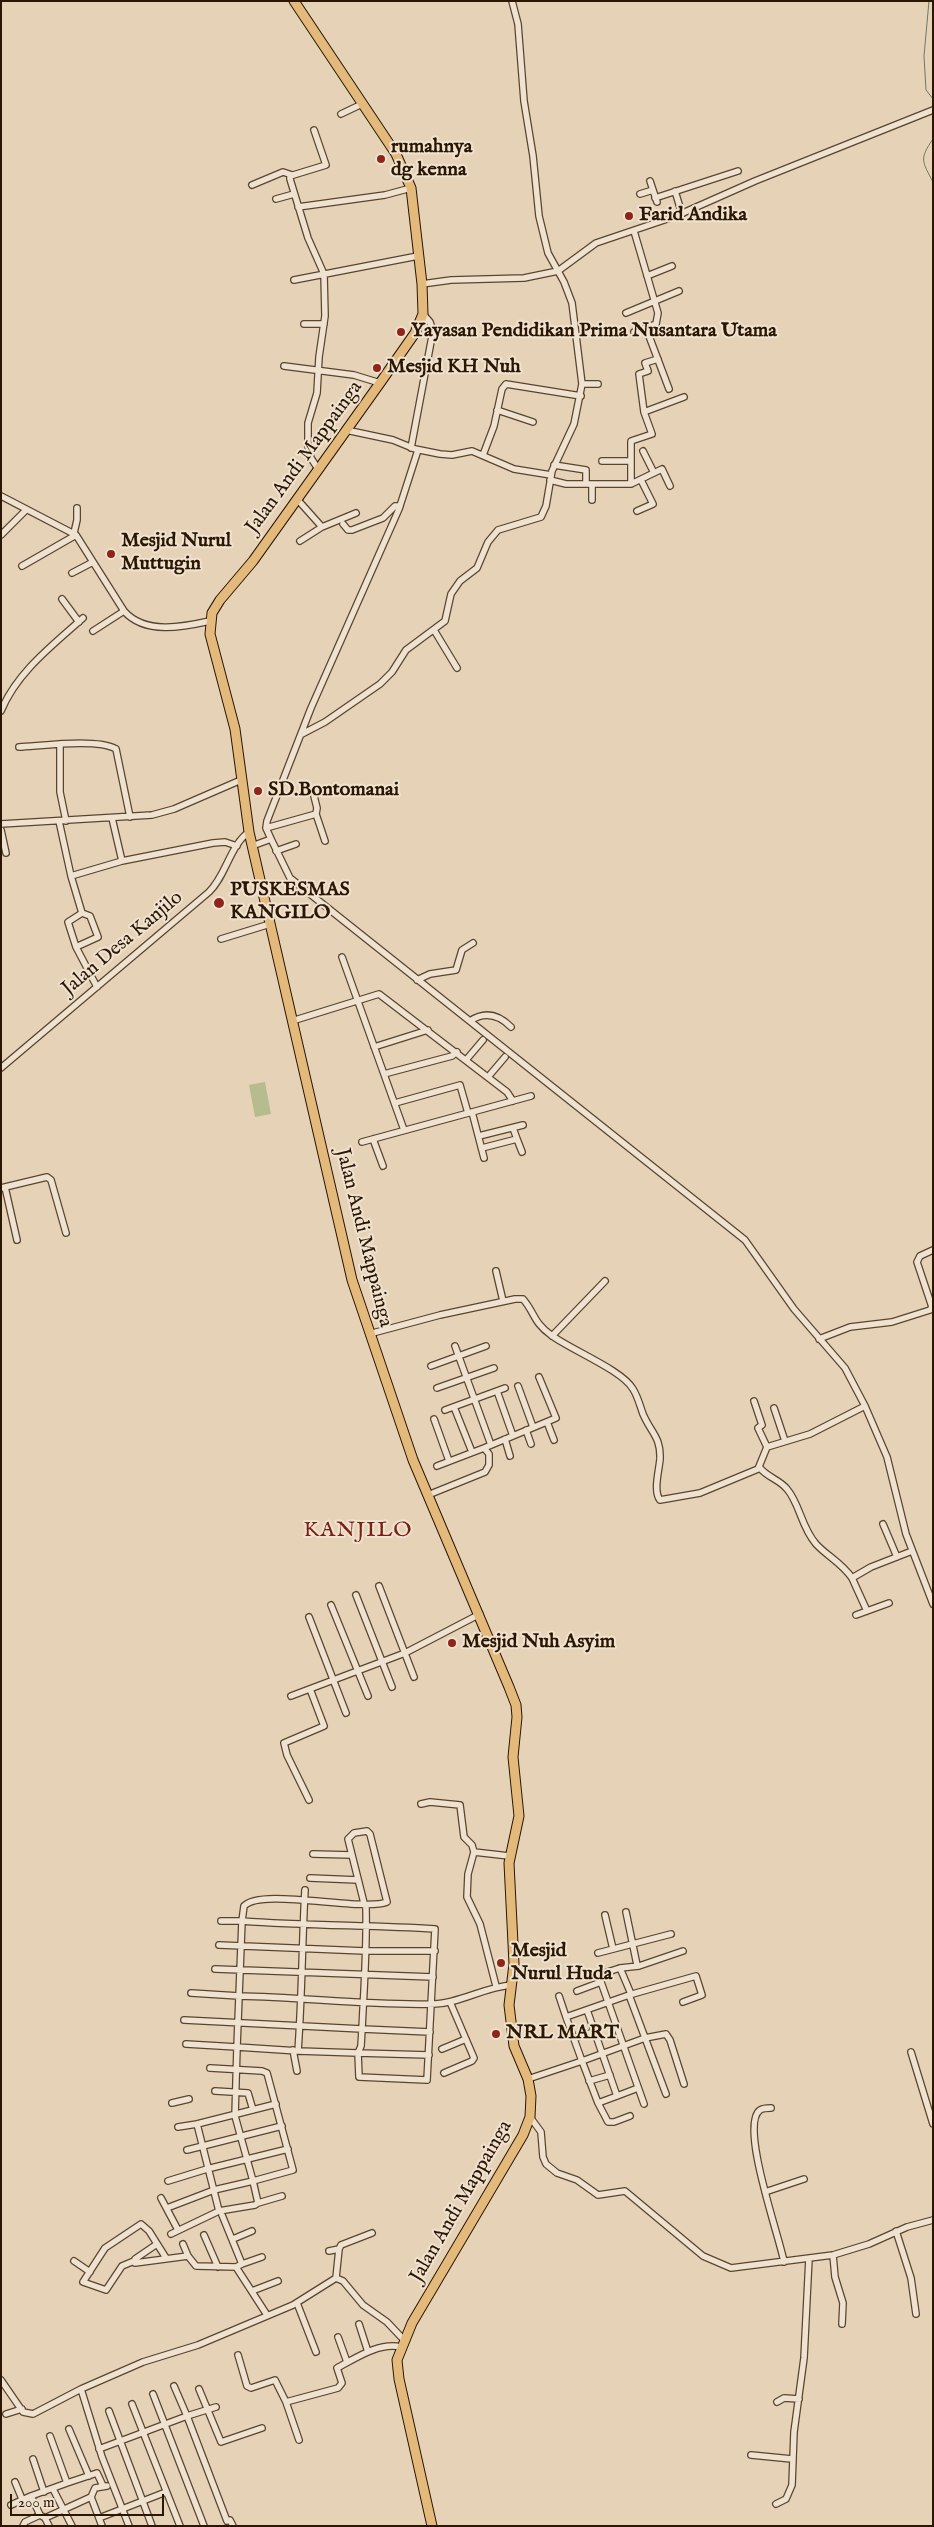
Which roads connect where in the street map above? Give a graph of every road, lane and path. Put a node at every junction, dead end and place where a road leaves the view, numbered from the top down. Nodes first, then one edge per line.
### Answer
1 (294, 1) edge
2 (512, 1) edge
3 (362, 104) junction
4 (931, 110) edge
5 (341, 114) dead end
6 (314, 130) dead end
7 (738, 171) dead end
8 (292, 175) junction
9 (650, 181) dead end
10 (252, 185) dead end
11 (411, 188) junction
12 (653, 190) junction
13 (675, 191) junction
14 (294, 194) junction
15 (640, 194) dead end
16 (276, 199) dead end
17 (298, 207) junction
18 (682, 214) junction
19 (634, 230) junction
20 (418, 256) junction
21 (672, 266) dead end
22 (558, 271) junction
23 (324, 274) junction
24 (647, 276) junction
25 (294, 280) dead end
26 (422, 284) junction
27 (679, 291) dead end
28 (654, 301) junction
29 (626, 312) dead end
30 (423, 314) junction
31 (304, 324) dead end
32 (324, 324) junction
33 (646, 328) junction
34 (634, 332) dead end
35 (658, 359) junction
36 (284, 366) dead end
37 (318, 371) junction
38 (380, 383) junction
39 (582, 384) junction
40 (598, 384) dead end
41 (669, 389) dead end
42 (581, 396) junction
43 (684, 397) dead end
44 (497, 410) junction
45 (644, 412) junction
46 (533, 422) dead end
47 (346, 430) junction
48 (414, 449) junction
49 (643, 451) dead end
50 (483, 455) junction
51 (602, 461) dead end
52 (631, 461) junction
53 (554, 466) junction
54 (318, 469) junction
55 (654, 473) junction
56 (550, 477) junction
57 (641, 480) junction
58 (589, 483) junction
59 (631, 484) junction
60 (670, 486) dead end
61 (1, 496) edge
62 (297, 499) junction
63 (592, 500) dead end
64 (400, 506) junction
65 (77, 508) dead end
66 (26, 510) junction
67 (637, 511) dead end
68 (356, 513) dead end
69 (343, 524) dead end
70 (322, 527) junction
71 (75, 534) junction
72 (1, 535) edge
73 (300, 541) dead end
74 (94, 562) junction
75 (22, 566) dead end
76 (72, 573) dead end
77 (62, 599) dead end
78 (124, 611) junction
79 (210, 621) junction
80 (434, 630) junction
81 (93, 631) dead end
82 (457, 668) dead end
83 (1, 711) edge
84 (302, 734) junction
85 (60, 744) junction
86 (18, 748) dead end
87 (241, 780) junction
88 (314, 796) dead end
89 (316, 814) junction
90 (130, 817) junction
91 (112, 818) junction
92 (62, 821) junction
93 (1, 824) edge
94 (266, 828) junction
95 (1, 830) edge
96 (249, 832) junction
97 (271, 839) junction
98 (325, 841) dead end
99 (296, 844) dead end
100 (237, 846) junction
101 (252, 846) junction
102 (276, 851) junction
103 (6, 853) dead end
104 (122, 861) junction
105 (70, 876) junction
106 (82, 913) junction
107 (270, 924) junction
108 (220, 939) dead end
109 (473, 943) dead end
110 (76, 947) junction
111 (342, 958) dead end
112 (417, 980) junction
113 (96, 987) junction
114 (357, 1001) junction
115 (292, 1021) junction
116 (470, 1022) junction
117 (511, 1027) dead end
118 (428, 1030) junction
119 (483, 1040) dead end
120 (374, 1047) junction
121 (457, 1052) junction
122 (505, 1057) dead end
123 (466, 1060) junction
124 (2, 1066) edge
125 (384, 1074) junction
126 (488, 1077) junction
127 (531, 1096) dead end
128 (513, 1101) junction
129 (395, 1103) junction
130 (470, 1113) junction
131 (523, 1125) dead end
132 (513, 1128) junction
133 (404, 1130) junction
134 (478, 1136) junction
135 (373, 1139) junction
136 (517, 1139) junction
137 (362, 1142) dead end
138 (482, 1148) junction
139 (522, 1152) dead end
140 (484, 1158) dead end
141 (383, 1166) dead end
142 (3, 1188) edge
143 (66, 1233) dead end
144 (17, 1240) dead end
145 (933, 1250) edge
146 (496, 1271) dead end
147 (604, 1281) dead end
148 (503, 1302) junction
149 (369, 1334) junction
150 (552, 1336) junction
151 (819, 1339) junction
152 (455, 1346) dead end
153 (486, 1346) dead end
154 (459, 1356) junction
155 (431, 1366) dead end
156 (494, 1368) dead end
157 (539, 1376) dead end
158 (467, 1377) junction
159 (518, 1386) dead end
160 (437, 1388) dead end
161 (505, 1388) dead end
162 (497, 1391) junction
163 (475, 1400) junction
164 (754, 1401) dead end
165 (454, 1406) junction
166 (865, 1406) junction
167 (774, 1408) dead end
168 (445, 1410) dead end
169 (434, 1419) dead end
170 (547, 1422) junction
171 (533, 1427) junction
172 (526, 1430) junction
173 (512, 1436) junction
174 (505, 1439) junction
175 (554, 1440) dead end
176 (785, 1441) junction
177 (531, 1444) dead end
178 (492, 1445) junction
179 (767, 1447) junction
180 (484, 1448) junction
181 (472, 1452) junction
182 (510, 1456) dead end
183 (449, 1461) junction
184 (437, 1466) dead end
185 (760, 1468) junction
186 (428, 1495) junction
187 (883, 1524) dead end
188 (912, 1551) junction
189 (897, 1557) junction
190 (852, 1578) junction
191 (379, 1586) dead end
192 (356, 1595) dead end
193 (889, 1604) dead end
194 (933, 1604) edge
195 (331, 1605) dead end
196 (867, 1612) junction
197 (480, 1614) junction
198 (856, 1615) dead end
199 (309, 1616) dead end
200 (405, 1654) junction
201 (382, 1662) junction
202 (358, 1671) junction
203 (414, 1677) dead end
204 (334, 1680) junction
205 (392, 1687) dead end
206 (310, 1689) junction
207 (291, 1696) dead end
208 (368, 1696) dead end
209 (346, 1713) dead end
210 (309, 1800) dead end
211 (422, 1804) dead end
212 (474, 1852) junction
213 (312, 1854) dead end
214 (352, 1856) junction
215 (509, 1856) junction
216 (310, 1878) dead end
217 (358, 1880) junction
218 (305, 1890) dead end
219 (304, 1900) junction
220 (364, 1903) junction
221 (626, 1912) dead end
222 (605, 1915) dead end
223 (221, 1921) dead end
224 (242, 1921) junction
225 (304, 1925) junction
226 (366, 1927) junction
227 (671, 1934) dead end
228 (219, 1945) dead end
229 (631, 1945) junction
230 (240, 1946) junction
231 (303, 1948) junction
232 (613, 1949) junction
233 (365, 1951) junction
234 (434, 1951) junction
235 (683, 1951) dead end
236 (598, 1953) dead end
237 (637, 1965) junction
238 (620, 1968) junction
239 (215, 1969) dead end
240 (240, 1970) junction
241 (303, 1972) junction
242 (365, 1974) junction
243 (433, 1977) junction
244 (601, 1982) junction
245 (512, 1985) junction
246 (496, 1986) junction
247 (577, 1991) dead end
248 (191, 1992) dead end
249 (630, 1994) junction
250 (239, 1996) junction
251 (559, 1996) dead end
252 (301, 1998) junction
253 (363, 2002) junction
254 (450, 2002) junction
255 (683, 2002) dead end
256 (608, 2003) junction
257 (431, 2004) junction
258 (587, 2010) junction
259 (566, 2017) junction
260 (184, 2020) dead end
261 (239, 2022) junction
262 (300, 2025) junction
263 (362, 2029) junction
264 (430, 2032) junction
265 (594, 2032) junction
266 (574, 2038) junction
267 (645, 2038) junction
268 (466, 2039) junction
269 (186, 2044) dead end
270 (623, 2046) junction
271 (237, 2047) junction
272 (442, 2048) dead end
273 (296, 2050) junction
274 (911, 2052) dead end
275 (358, 2053) junction
276 (602, 2053) junction
277 (429, 2055) junction
278 (582, 2061) junction
279 (210, 2068) dead end
280 (236, 2069) junction
281 (296, 2071) dead end
282 (444, 2073) dead end
283 (610, 2075) junction
284 (528, 2080) junction
285 (590, 2081) junction
286 (684, 2084) dead end
287 (638, 2088) junction
288 (215, 2091) dead end
289 (235, 2092) junction
290 (666, 2094) dead end
291 (617, 2096) junction
292 (188, 2099) dead end
293 (172, 2103) dead end
294 (598, 2103) junction
295 (276, 2104) junction
296 (644, 2104) dead end
297 (771, 2108) dead end
298 (253, 2110) junction
299 (235, 2116) junction
300 (630, 2116) dead end
301 (530, 2118) junction
302 (932, 2122) edge
303 (196, 2124) junction
304 (282, 2126) junction
305 (178, 2127) dead end
306 (242, 2137) junction
307 (201, 2146) junction
308 (288, 2149) junction
309 (187, 2150) dead end
310 (247, 2158) junction
311 (207, 2169) junction
312 (804, 2179) dead end
313 (168, 2181) dead end
314 (253, 2181) junction
315 (214, 2190) junction
316 (764, 2192) junction
317 (282, 2196) dead end
318 (161, 2198) dead end
319 (258, 2202) junction
320 (167, 2208) junction
321 (220, 2213) junction
322 (933, 2220) edge
323 (178, 2230) junction
324 (252, 2231) dead end
325 (896, 2231) junction
326 (372, 2233) dead end
327 (171, 2234) dead end
328 (204, 2235) dead end
329 (233, 2239) junction
330 (157, 2244) junction
331 (183, 2244) dead end
332 (339, 2249) junction
333 (329, 2251) dead end
334 (188, 2256) junction
335 (833, 2256) junction
336 (262, 2257) dead end
337 (166, 2258) junction
338 (809, 2258) junction
339 (134, 2261) junction
340 (74, 2262) dead end
341 (784, 2262) junction
342 (242, 2264) junction
343 (218, 2267) junction
344 (236, 2267) junction
345 (90, 2272) junction
346 (336, 2278) junction
347 (278, 2280) dead end
348 (252, 2291) junction
349 (297, 2303) junction
350 (916, 2314) dead end
351 (267, 2315) junction
352 (359, 2324) dead end
353 (842, 2324) dead end
354 (338, 2336) dead end
355 (402, 2343) junction
356 (316, 2352) dead end
357 (368, 2352) junction
358 (238, 2355) dead end
359 (348, 2362) junction
360 (1, 2380) edge
361 (174, 2386) dead end
362 (80, 2389) junction
363 (199, 2389) dead end
364 (153, 2394) dead end
365 (798, 2399) junction
366 (286, 2402) junction
367 (778, 2402) dead end
368 (132, 2404) dead end
369 (216, 2407) dead end
370 (22, 2409) junction
371 (207, 2410) junction
372 (109, 2411) dead end
373 (6, 2414) dead end
374 (187, 2416) junction
375 (165, 2425) junction
376 (69, 2428) dead end
377 (262, 2428) dead end
378 (144, 2432) junction
379 (50, 2436) dead end
380 (299, 2440) dead end
381 (121, 2441) junction
382 (99, 2449) junction
383 (752, 2455) dead end
384 (33, 2459) dead end
385 (792, 2459) junction
386 (89, 2476) junction
387 (15, 2482) dead end
388 (67, 2483) junction
389 (113, 2485) junction
390 (104, 2486) junction
391 (53, 2489) junction
392 (44, 2492) junction
393 (166, 2492) junction
394 (31, 2496) junction
395 (91, 2497) junction
396 (22, 2500) junction
397 (143, 2502) junction
398 (776, 2504) dead end
399 (11, 2505) dead end
400 (64, 2508) junction
401 (122, 2509) junction
402 (43, 2516) junction
403 (99, 2518) junction
404 (23, 2526) edge
405 (49, 2526) edge
406 (72, 2526) edge
407 (102, 2526) edge
408 (129, 2526) edge
409 (152, 2526) edge
410 (180, 2526) edge
411 (204, 2526) edge
412 (233, 2526) edge
413 (432, 2526) edge

1 - 3 main road, Jalan Andi Mappainga
2 - 22 street
3 - 5 street
3 - 11 main road, Jalan Andi Mappainga
4 - 18 street
6 - 8 street
7 - 13 street
8 - 10 street
8 - 14 street
9 - 12 street
11 - 17 street
11 - 20 main road, Jalan Andi Mappainga
12 - 13 street
12 - 15 street
13 - 18 street
14 - 16 street
14 - 17 street
17 - 23 street
18 - 19 street
19 - 22 street
19 - 24 street
20 - 23 street
20 - 26 main road, Jalan Andi Mappainga
21 - 24 street
22 - 26 street
22 - 39 street
23 - 25 street
23 - 32 street
24 - 28 street
26 - 30 main road, Jalan Andi Mappainga
27 - 28 street
28 - 29 street
28 - 33 street
30 - 38 main road, Jalan Andi Mappainga
30 - 48 street
31 - 32 street
32 - 37 street
33 - 34 street
33 - 35 street
35 - 41 street
35 - 45 street
36 - 37 street
37 - 38 street
37 - 54 street
38 - 47 main road, Jalan Andi Mappainga
39 - 40 street
39 - 42 street
42 - 44 street
42 - 53 street
43 - 45 street
44 - 46 street
44 - 50 street
45 - 52 street
47 - 48 street
47 - 54 main road, Jalan Andi Mappainga
48 - 50 street
48 - 64 street
49 - 55 street
50 - 56 street
51 - 52 street
52 - 59 street
53 - 56 street
53 - 58 street
54 - 62 main road, Jalan Andi Mappainga
55 - 57 street
55 - 60 street
56 - 58 street
56 - 80 street
57 - 59 street
57 - 67 street
58 - 59 street
58 - 63 street
61 - 66 street
62 - 70 street
62 - 79 main road, Jalan Andi Mappainga
64 - 69 street
64 - 84 street
65 - 71 street
66 - 71 street
66 - 72 street
68 - 70 street
70 - 73 street
71 - 74 street
71 - 75 street
74 - 76 street
74 - 78 street
77 - 83 street
78 - 79 street
78 - 81 street
79 - 87 main road, Jalan Andi Mappainga
80 - 82 street
80 - 84 street
84 - 94 street
85 - 86 street
85 - 90 street
85 - 92 street
87 - 90 street
87 - 96 main road, Jalan Andi Mappainga
88 - 89 street
89 - 94 street
89 - 98 street
90 - 91 street
91 - 92 street
91 - 104 street
92 - 93 street
92 - 105 street
94 - 97 street
95 - 103 street
96 - 100 street, Jalan Desa Kanjilo
96 - 101 main road, Jalan Andi Mappainga
97 - 101 street
97 - 102 street
99 - 102 street
100 - 104 street
100 - 113 street, Jalan Desa Kanjilo
101 - 107 main road, Jalan Andi Mappainga
102 - 112 street
104 - 105 street
105 - 106 street
106 - 110 street
106 - 110 street
107 - 108 street
107 - 115 main road, Jalan Andi Mappainga
109 - 112 street
110 - 113 street
111 - 114 street
112 - 116 street
113 - 124 street, Jalan Desa Kanjilo
114 - 115 street
114 - 118 street
114 - 120 street
115 - 149 main road, Jalan Andi Mappainga
116 - 117 street
116 - 151 street
118 - 120 street
118 - 121 street
119 - 123 street
120 - 125 street
121 - 123 street
121 - 125 street
122 - 126 street
123 - 126 street
125 - 129 street
126 - 128 street
127 - 128 street
128 - 130 street
129 - 130 street
129 - 133 street
130 - 133 street
130 - 134 street
131 - 132 street
132 - 134 street
132 - 136 street
133 - 135 street
134 - 138 street
135 - 137 street
135 - 141 street
136 - 138 street
136 - 139 street
138 - 140 street
142 - 143 street
142 - 144 street
145 - 151 street
146 - 148 street
147 - 150 street
148 - 149 street
148 - 150 street
149 - 186 main road, Jalan Andi Mappainga
150 - 185 street
151 - 166 street
152 - 154 street
153 - 154 street
154 - 155 street
154 - 158 street
156 - 158 street
157 - 170 street
158 - 160 street
158 - 163 street
159 - 171 street
161 - 162 street
162 - 163 street
162 - 173 street
163 - 165 street
163 - 178 street
164 - 179 street
165 - 168 street
165 - 181 street
166 - 176 street
166 - 188 street
167 - 176 street
169 - 183 street
170 - 171 street
170 - 175 street
171 - 172 street
172 - 173 street
172 - 177 street
173 - 174 street
174 - 178 street
174 - 182 street
176 - 179 street
178 - 180 street
179 - 185 street
180 - 181 street
180 - 186 street
181 - 183 street
183 - 184 street
185 - 190 street
186 - 197 main road, Jalan Andi Mappainga
187 - 189 street
188 - 189 street
188 - 194 street
189 - 190 street
190 - 196 street
191 - 200 street
192 - 201 street
193 - 196 street
195 - 202 street
196 - 198 street
197 - 200 street
197 - 215 main road, Jalan Andi Mappainga
199 - 204 street
200 - 201 street
200 - 203 street
201 - 202 street
201 - 205 street
202 - 204 street
202 - 208 street
204 - 206 street
204 - 209 street
206 - 207 street
206 - 210 street
211 - 212 street
212 - 215 street
212 - 246 street
213 - 214 street
214 - 217 street
214 - 220 street
215 - 245 main road, Jalan Andi Mappainga
216 - 217 street
217 - 220 street
218 - 219 street
219 - 220 street
219 - 224 street
219 - 225 street
220 - 226 street
221 - 229 street
222 - 232 street
223 - 224 street
224 - 225 street
224 - 230 street
225 - 226 street
225 - 231 street
226 - 233 street
226 - 234 street
227 - 229 street
228 - 230 street
229 - 232 street
229 - 237 street
230 - 231 street
230 - 240 street
231 - 233 street
231 - 241 street
232 - 236 street
233 - 234 street
233 - 242 street
234 - 243 street
235 - 237 street
237 - 238 street
238 - 244 street
238 - 249 street
239 - 240 street
240 - 241 street
240 - 250 street
241 - 242 street
241 - 252 street
242 - 243 street
242 - 253 street
243 - 257 street
244 - 247 street
244 - 256 street
245 - 246 street
245 - 284 main road, Jalan Andi Mappainga
246 - 254 street
248 - 250 street
249 - 255 street
249 - 256 street
249 - 267 street
250 - 252 street
250 - 261 street
251 - 259 street
252 - 253 street
252 - 262 street
253 - 257 street
253 - 263 street
254 - 257 street
254 - 268 street
256 - 258 street
256 - 270 street
257 - 264 street
258 - 259 street
258 - 265 street
259 - 266 street
260 - 261 street
261 - 262 street
261 - 271 street
262 - 263 street
262 - 273 street
263 - 264 street
263 - 275 street
264 - 277 street
265 - 266 street
265 - 276 street
266 - 278 street
267 - 270 street
267 - 286 street
267 - 290 street
268 - 272 street
268 - 282 street
269 - 271 street
270 - 276 street
270 - 287 street
271 - 273 street
271 - 280 street
273 - 275 street
273 - 281 street
274 - 302 street
275 - 277 street
275 - 277 street
276 - 278 street
276 - 283 street
278 - 284 street
278 - 285 street
279 - 280 street
280 - 289 street
280 - 295 street
283 - 285 street
283 - 291 street
284 - 301 main road, Jalan Andi Mappainga
285 - 294 street
287 - 291 street
287 - 296 street
288 - 289 street
289 - 298 street
289 - 299 street
291 - 294 street
292 - 293 street
294 - 300 street
295 - 298 street
295 - 304 street
297 - 316 street
298 - 299 street
299 - 303 street
299 - 306 street
301 - 341 street
301 - 355 main road, Jalan Andi Mappainga
303 - 305 street
303 - 307 street
304 - 306 street
304 - 308 street
306 - 307 street
306 - 310 street
307 - 309 street
307 - 311 street
308 - 310 street
308 - 314 street
310 - 311 street
310 - 314 street
311 - 313 street
311 - 315 street
312 - 316 street
314 - 315 street
314 - 319 street
315 - 320 street
315 - 321 street
316 - 341 street
317 - 319 street
318 - 320 street
319 - 321 street
320 - 323 street
321 - 323 street
321 - 329 street
322 - 325 street
323 - 327 street
324 - 329 street
325 - 335 street
325 - 350 street
326 - 332 street
328 - 343 street
329 - 342 street
330 - 337 street
330 - 339 street
330 - 345 street
331 - 334 street
332 - 333 street
332 - 346 street
334 - 337 street
334 - 343 street
335 - 338 street
335 - 353 street
336 - 342 street
337 - 339 street
338 - 341 street
338 - 365 street
339 - 345 street
340 - 345 street
342 - 344 street
343 - 344 street
344 - 348 street
346 - 349 street
346 - 355 street
347 - 348 street
348 - 351 street
349 - 351 street
349 - 356 street
351 - 362 street
352 - 357 street
354 - 359 street
355 - 357 street
355 - 413 main road, Jalan Andi Mappainga
357 - 359 street
358 - 366 street
359 - 366 street
360 - 370 street
361 - 374 street
362 - 370 street
362 - 382 street
363 - 371 street
364 - 375 street
365 - 367 street
365 - 385 street
366 - 380 street
368 - 378 street
369 - 371 street
370 - 373 street
371 - 374 street
371 - 377 street
372 - 381 street
374 - 375 street
374 - 412 street
375 - 378 street
375 - 411 street
376 - 386 street
378 - 381 street
378 - 393 street
379 - 388 street
381 - 382 street
381 - 397 street
382 - 389 street
383 - 385 street
384 - 392 street
385 - 398 street
386 - 388 street
386 - 390 street
387 - 396 street
388 - 391 street
389 - 390 street
389 - 401 street
390 - 395 street
391 - 392 street
391 - 400 street
392 - 394 street
393 - 397 street
393 - 410 street
394 - 396 street
394 - 402 street
395 - 400 street
395 - 403 street
396 - 399 street
397 - 401 street
397 - 409 street
400 - 402 street
400 - 406 street
401 - 403 street
401 - 408 street
402 - 404 street
402 - 405 street
403 - 407 street

